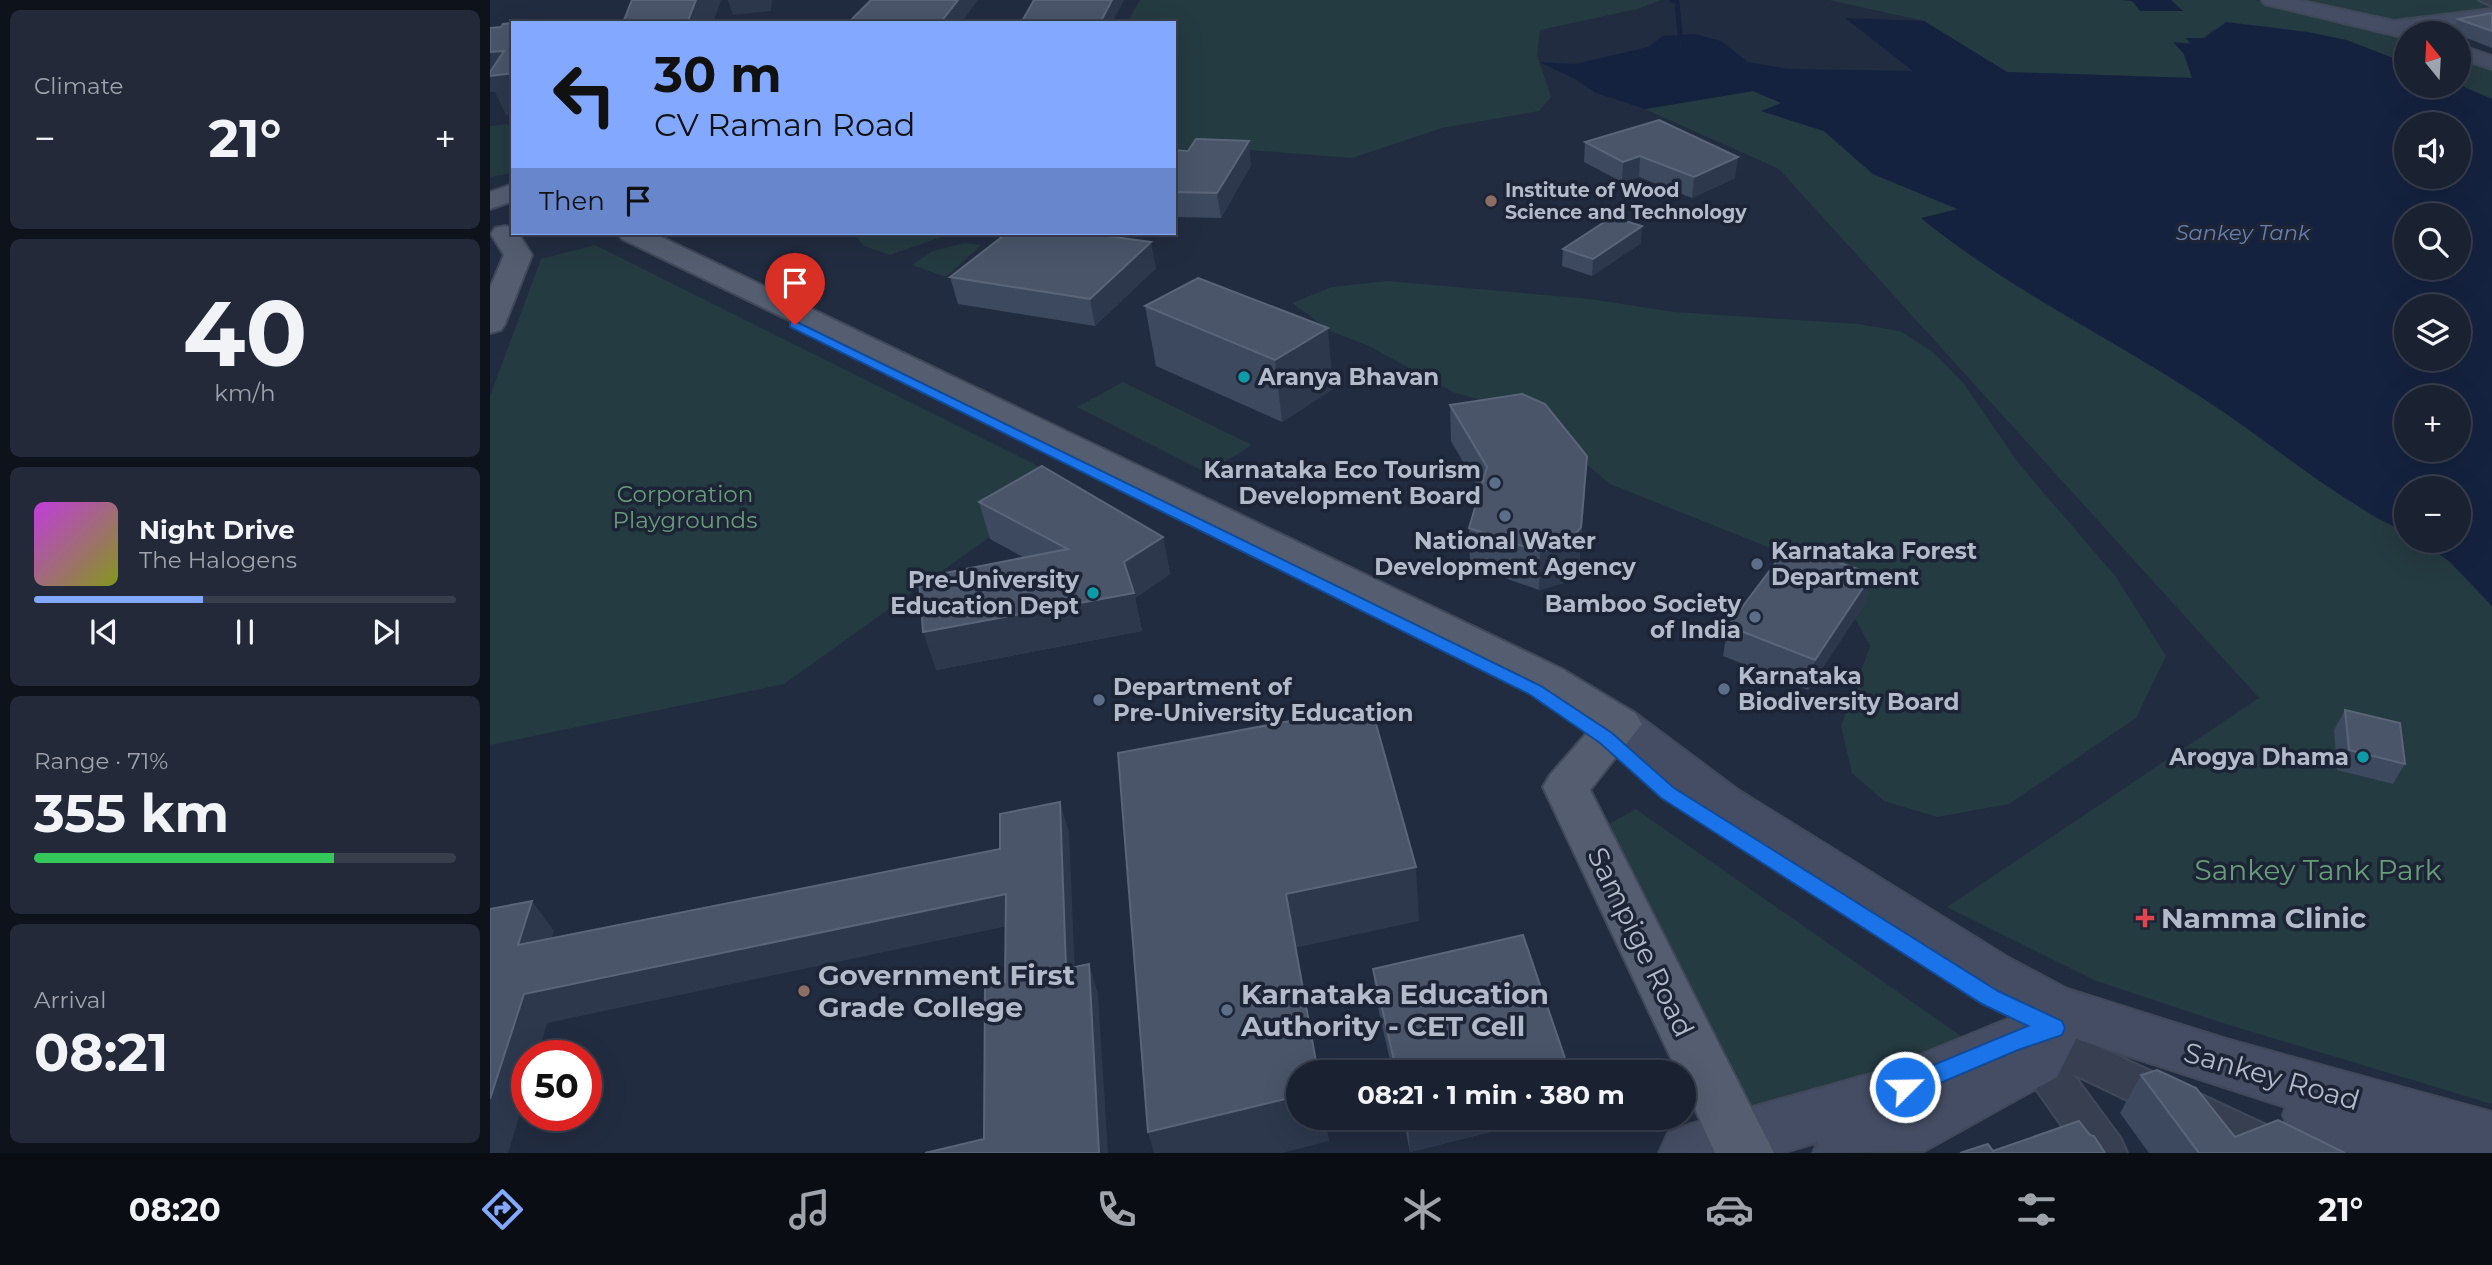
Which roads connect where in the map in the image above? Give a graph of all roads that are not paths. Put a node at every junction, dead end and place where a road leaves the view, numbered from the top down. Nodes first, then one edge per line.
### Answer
1 (2272, 0) edge
2 (2486, 0) edge
3 (2492, 2) edge
4 (2492, 15) edge
5 (2456, 21) edge
6 (2394, 28) edge
7 (2471, 55) edge
8 (2492, 63) edge
9 (506, 233) edge
10 (607, 235) edge
11 (636, 235) edge
12 (490, 324) edge
13 (1613, 731) junction
14 (2049, 1032) junction
15 (2492, 1139) edge
16 (1724, 1148) edge
17 (1842, 1153) edge
18 (2106, 1153) edge
19 (2281, 1153) edge
20 (2440, 1153) edge

1 - 6 main road
2 - 3 street
4 - 5 main road
7 - 8 main road
9 - 12 main road
10 - 13 main road
11 - 13 main road
13 - 14 main road
13 - 16 main road, Sampige Road
14 - 15 main road, Sankey Road
14 - 16 main road
14 - 17 main road
14 - 18 street
14 - 19 street
14 - 20 main road, Sankey Road

